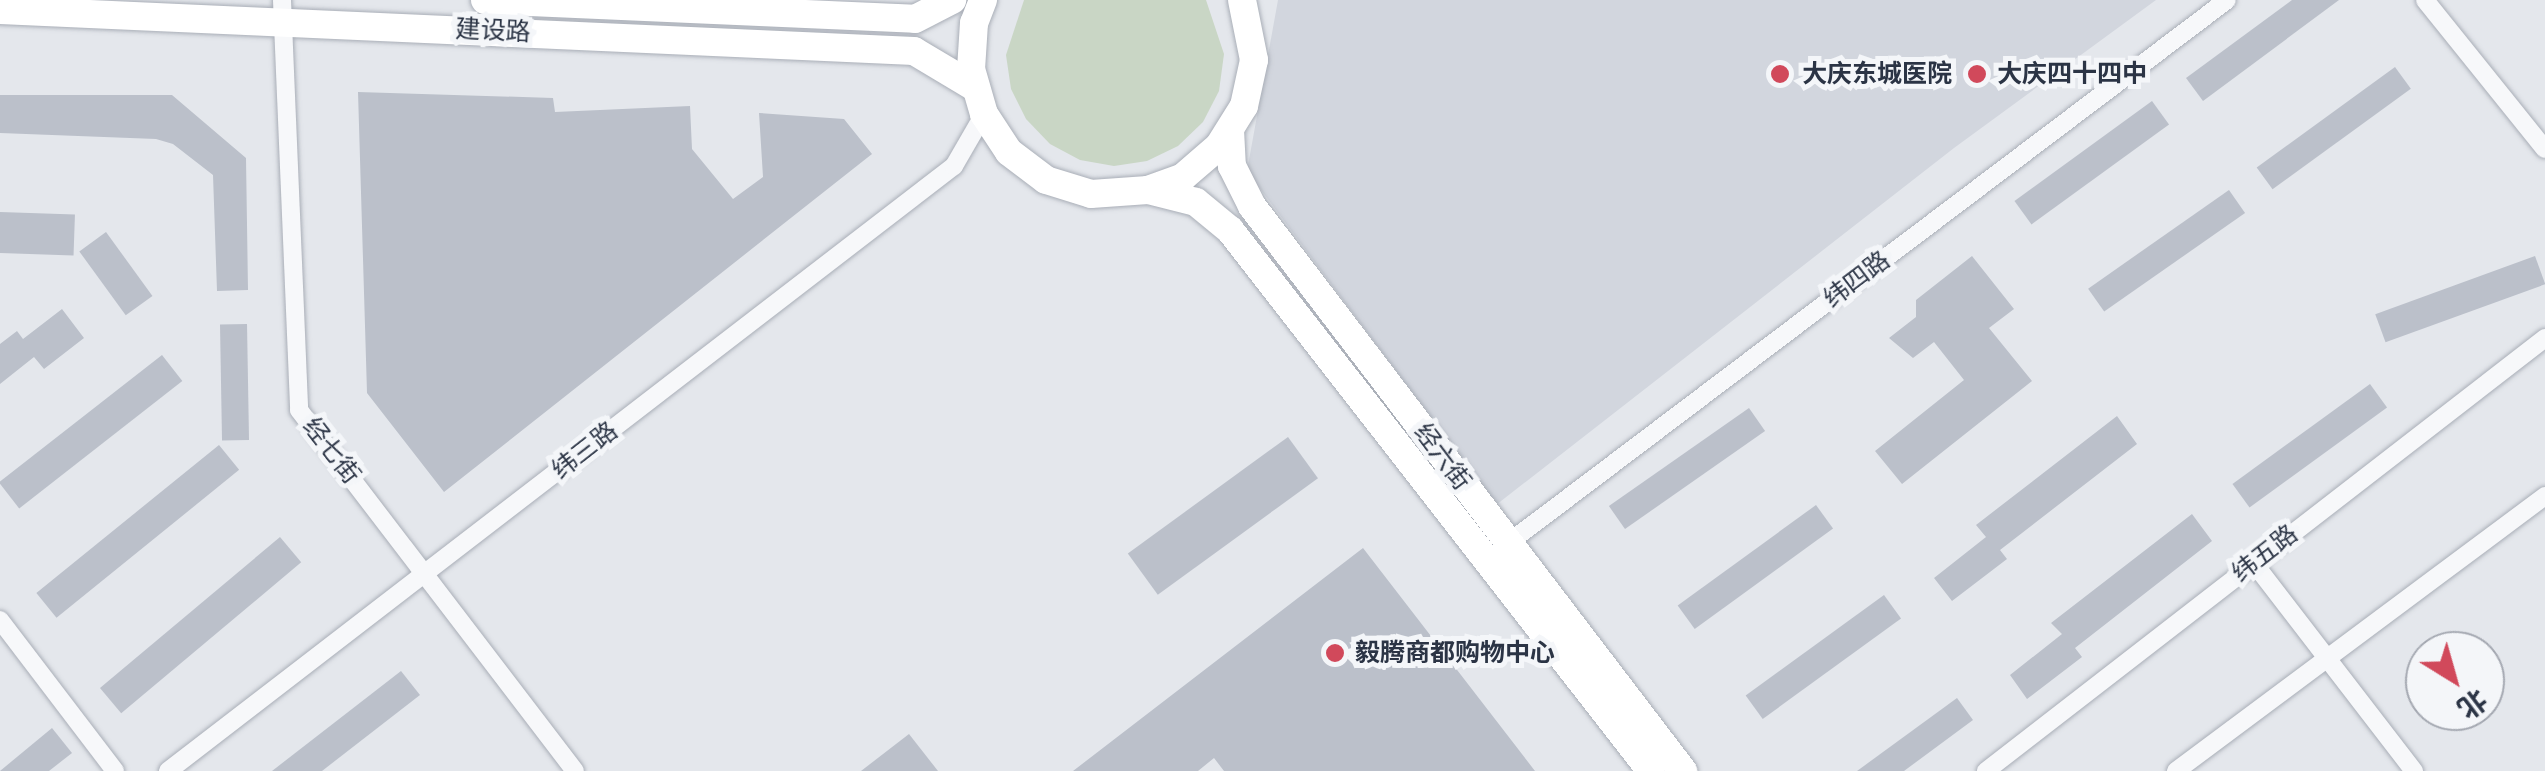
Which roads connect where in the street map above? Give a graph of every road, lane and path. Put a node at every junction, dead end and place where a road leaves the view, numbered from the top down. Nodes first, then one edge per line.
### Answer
1 (485, 0) edge
2 (952, 0) edge
3 (983, 0) edge
4 (2227, 0) edge
5 (2426, 0) edge
6 (1248, 4) edge
7 (0, 10) edge
8 (282, 11) edge
9 (980, 101) junction
10 (1230, 130) junction
11 (2545, 150) edge
12 (1148, 190) junction
13 (2545, 338) edge
14 (2545, 496) edge
15 (1497, 552) junction
16 (2254, 562) junction
17 (428, 573) junction
18 (0, 620) edge
19 (2327, 655) junction
20 (115, 771) edge
21 (168, 771) edge
22 (575, 771) edge
23 (1650, 771) edge
24 (1682, 771) edge
25 (1986, 771) edge
26 (2176, 771) edge
27 (2414, 771) edge

1 - 2 main road, 建设路
3 - 9 main road
4 - 15 street, 纬四路
5 - 11 street
6 - 10 main road
7 - 8 main road, 建设路
8 - 9 main road, 建设路
8 - 17 street, 经七街
9 - 12 main road
9 - 17 street, 纬三路
10 - 12 main road
10 - 15 main road, 经六街
12 - 15 main road, 经六街
13 - 16 street, 纬五路
14 - 19 street
15 - 23 main road, 经六街
15 - 24 main road, 经六街
16 - 19 street
16 - 25 street, 纬五路
17 - 21 street, 纬三路
17 - 22 street, 经七街
18 - 20 street
19 - 26 street
19 - 27 street

